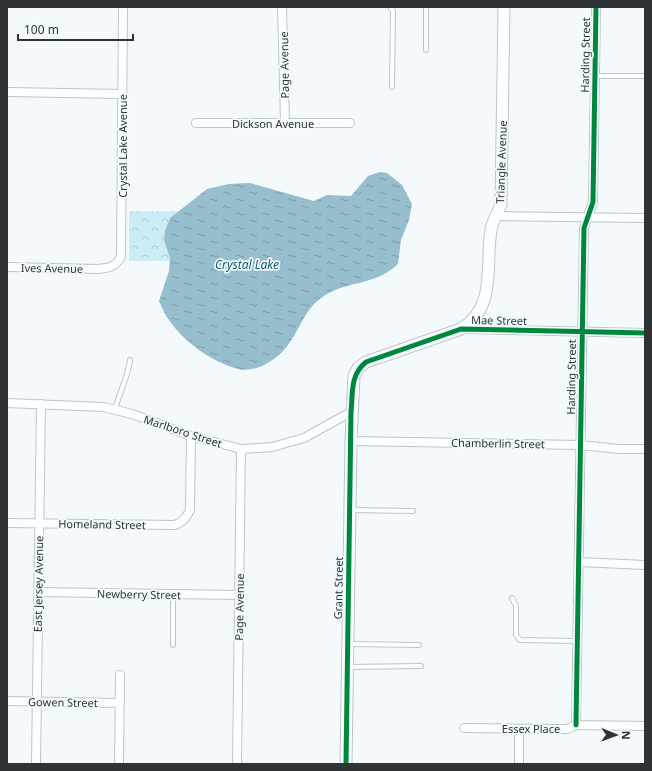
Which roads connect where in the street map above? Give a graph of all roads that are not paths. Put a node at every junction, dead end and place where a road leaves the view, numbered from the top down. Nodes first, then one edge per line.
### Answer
1 (123, 7) edge
2 (282, 7) edge
3 (390, 7) edge
4 (426, 7) edge
5 (504, 7) edge
6 (596, 7) edge
7 (426, 50) dead end
8 (595, 76) junction
9 (645, 76) edge
10 (392, 87) dead end
11 (7, 92) edge
12 (122, 94) junction
13 (196, 123) dead end
14 (285, 123) junction
15 (350, 123) dead end
16 (497, 216) junction
17 (589, 217) junction
18 (645, 218) edge
19 (7, 267) edge
20 (98, 269) joint
21 (461, 329) junction
22 (582, 332) junction
23 (645, 333) edge
24 (130, 360) dead end
25 (7, 403) edge
26 (40, 404) junction
27 (115, 410) junction
28 (351, 412) junction
29 (191, 436) junction
30 (351, 441) junction
31 (580, 445) junction
32 (241, 449) junction
33 (645, 449) edge
34 (350, 510) junction
35 (412, 511) dead end
36 (7, 523) edge
37 (39, 523) junction
38 (579, 562) junction
39 (645, 565) edge
40 (38, 592) junction
41 (173, 594) junction
42 (239, 595) junction
43 (512, 598) dead end
44 (577, 641) junction
45 (348, 644) junction
46 (173, 645) dead end
47 (419, 645) dead end
48 (421, 666) dead end
49 (347, 667) junction
50 (120, 675) dead end
51 (7, 701) edge
52 (37, 702) junction
53 (120, 703) junction
54 (576, 726) junction
55 (645, 726) edge
56 (464, 728) dead end
57 (519, 729) junction
58 (36, 764) edge
59 (119, 764) edge
60 (237, 764) edge
61 (346, 764) edge
62 (519, 764) edge

1 - 12 street, Crystal Lake Avenue
2 - 14 street, Page Avenue
3 - 10 lane
4 - 7 lane
5 - 16 street, Triangle Avenue
6 - 8 street, Harding Street
8 - 9 lane
8 - 17 street, Harding Street
11 - 12 street
12 - 20 street, Crystal Lake Avenue
13 - 14 street, Dickson Avenue
14 - 15 street, Dickson Avenue
16 - 17 street
16 - 21 street, Triangle Avenue
17 - 18 street
17 - 22 street, Harding Street
19 - 20 street, Ives Avenue
21 - 22 street, Mae Street
21 - 28 street, Mae Street
22 - 23 street, Mae Street
22 - 31 street, Harding Street
24 - 27 lane
25 - 26 street, Marlboro Street
26 - 27 street, Marlboro Street
26 - 37 street, East Jersey Avenue
27 - 29 street, Marlboro Street
28 - 30 street, Grant Street
28 - 32 street, Marlboro Street
29 - 32 street, Marlboro Street
29 - 37 street, Homeland Street
30 - 31 street, Chamberlin Street
30 - 34 street, Grant Street
31 - 33 street, Chamberlin Street
31 - 38 street, Harding Street
32 - 42 street, Page Avenue
34 - 35 lane
34 - 45 street, Grant Street
36 - 37 street, Homeland Street
37 - 40 street, East Jersey Avenue
38 - 39 street
38 - 44 street, Harding Street
40 - 41 street, Newberry Street
40 - 52 street, East Jersey Avenue
41 - 42 street, Newberry Street
41 - 46 lane
42 - 60 street, Page Avenue
43 - 44 lane
44 - 54 street, Harding Street
45 - 47 lane
45 - 49 street, Grant Street
48 - 49 lane
49 - 61 street, Grant Street
50 - 53 street
51 - 52 street, Gowen Street
52 - 53 street, Gowen Street
52 - 58 street, East Jersey Avenue
53 - 59 street
54 - 55 street, Essex Place
54 - 57 street, Essex Place
56 - 57 street, Essex Place
57 - 62 street

